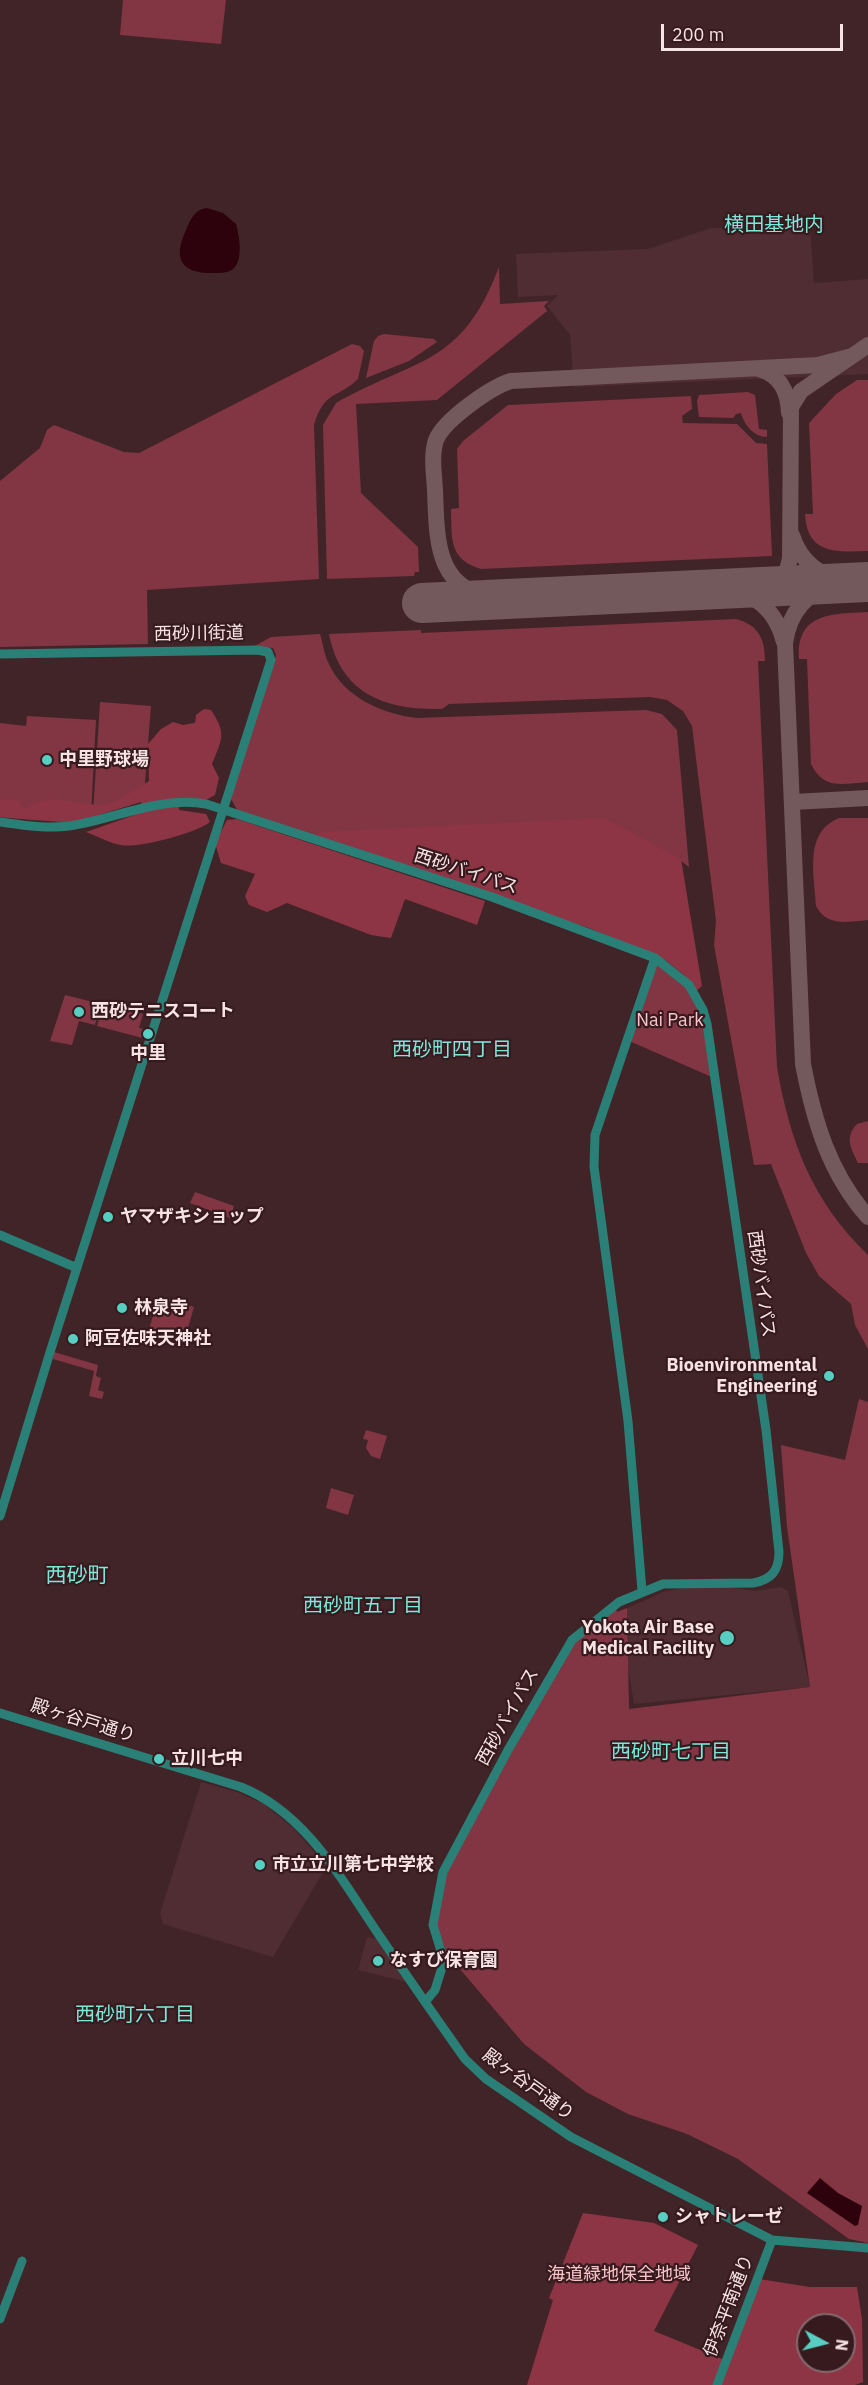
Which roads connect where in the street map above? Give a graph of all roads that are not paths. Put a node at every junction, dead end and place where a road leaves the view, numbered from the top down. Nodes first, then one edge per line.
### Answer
1 (0, 654) edge
2 (223, 810) junction
3 (0, 822) edge
4 (655, 958) junction
5 (0, 1235) edge
6 (77, 1269) junction
7 (0, 1516) edge
8 (642, 1591) junction
9 (0, 1713) edge
10 (426, 2001) junction
11 (772, 2240) junction
12 (868, 2248) edge
13 (22, 2261) dead end
14 (0, 2319) edge
15 (717, 2385) edge

1 - 2 street, 西砂川街道
2 - 3 street, 西砂バイパス
2 - 4 street, 西砂バイパス
2 - 6 street
4 - 8 street
4 - 8 street, 西砂バイパス
5 - 6 street
6 - 7 street
8 - 10 street, 西砂バイパス
9 - 10 street, 殿ヶ谷戸通り
10 - 11 street, 殿ヶ谷戸通り
11 - 12 street, 殿ヶ谷戸通り
11 - 15 street, 伊奈平南通り
13 - 14 street

